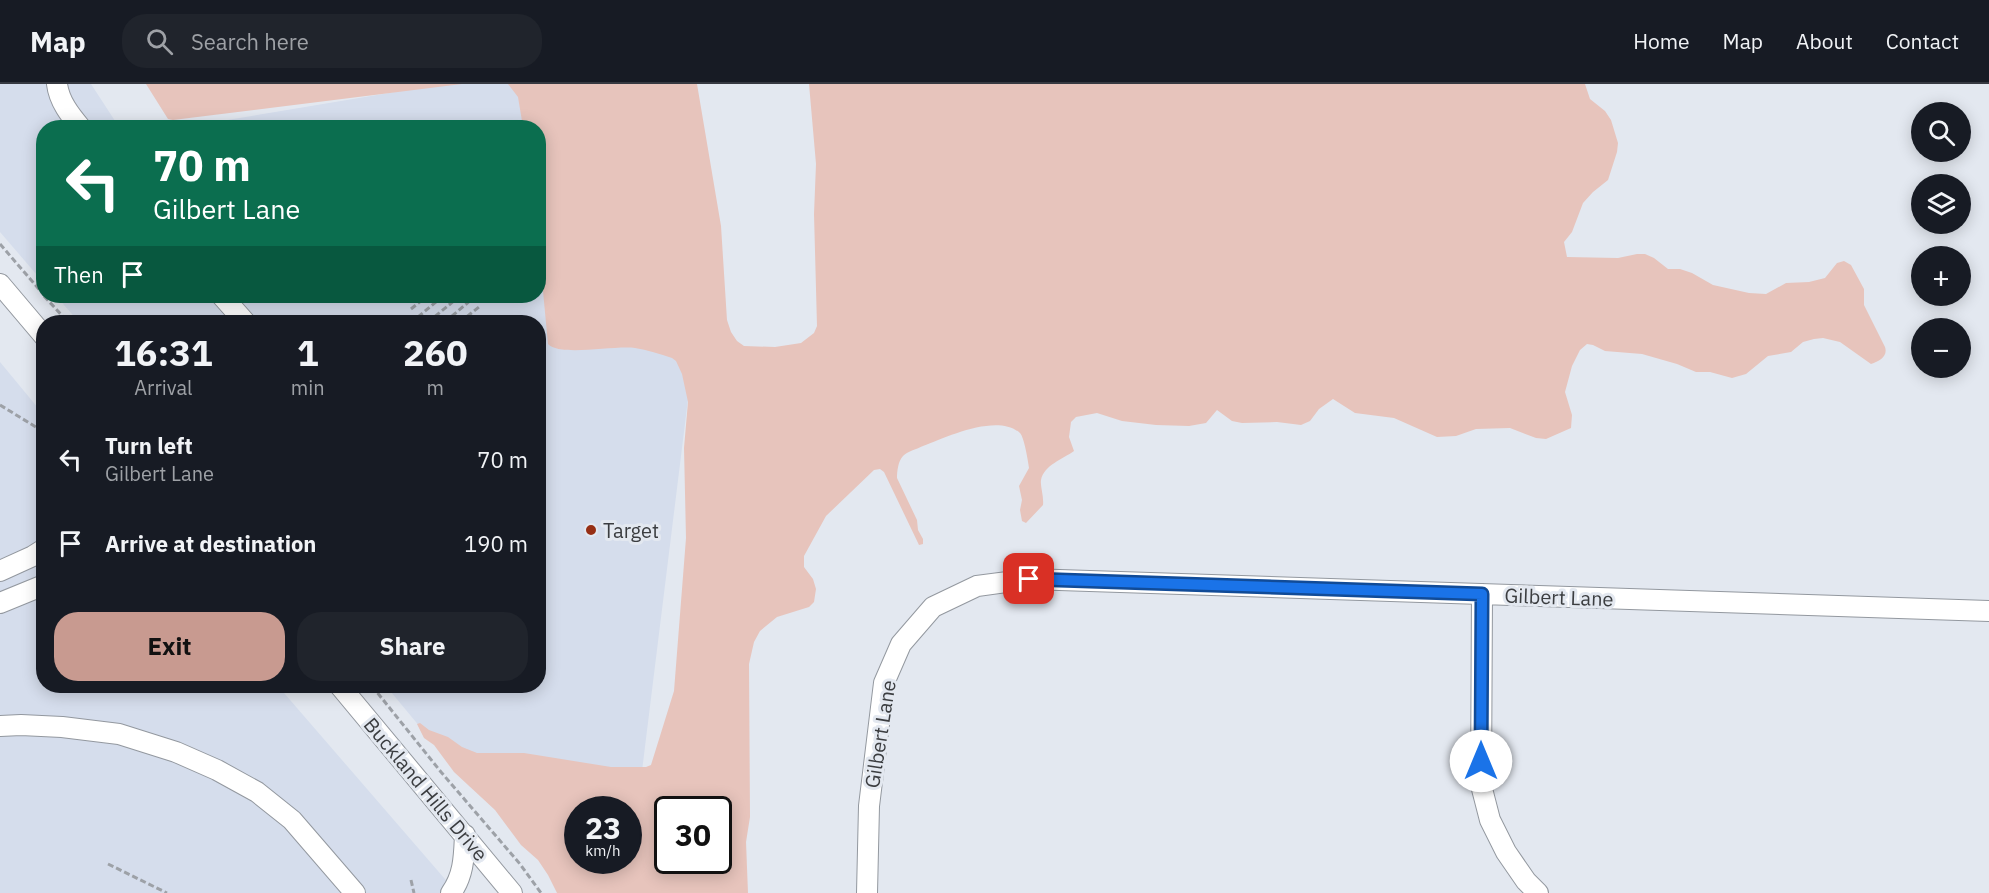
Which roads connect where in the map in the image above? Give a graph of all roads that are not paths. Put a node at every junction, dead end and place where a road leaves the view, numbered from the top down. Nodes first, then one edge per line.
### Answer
1 (57, 84) edge
2 (74, 120) edge
3 (0, 285) edge
4 (228, 303) edge
5 (238, 315) edge
6 (36, 327) edge
7 (36, 553) edge
8 (0, 571) edge
9 (36, 588) edge
10 (1482, 594) junction
11 (0, 603) edge
12 (1989, 611) edge
13 (345, 693) edge
14 (0, 726) edge
15 (465, 835) junction
16 (355, 893) edge
17 (451, 893) edge
18 (512, 893) edge
19 (867, 893) edge
20 (1538, 893) edge

1 - 2 street
3 - 6 street
4 - 5 street
7 - 8 street
9 - 11 street
10 - 12 street, Gilbert Lane
10 - 19 street, Gilbert Lane
10 - 20 street
13 - 15 street, Buckland Hills Drive
14 - 16 street
15 - 17 street
15 - 18 street, Buckland Hills Drive

